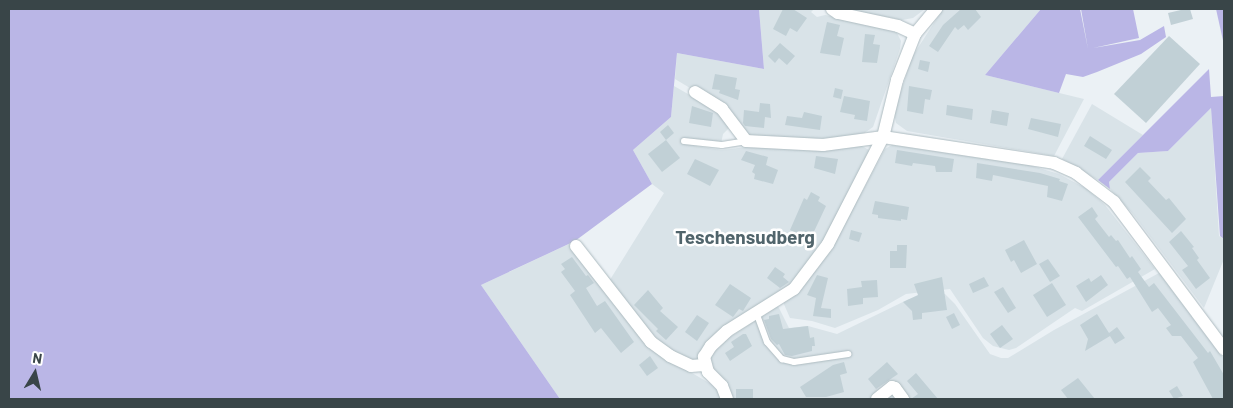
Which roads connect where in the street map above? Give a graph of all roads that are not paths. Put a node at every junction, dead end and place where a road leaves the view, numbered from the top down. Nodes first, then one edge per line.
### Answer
1 (832, 9) edge
2 (936, 9) edge
3 (915, 34) junction
4 (695, 92) dead end
5 (883, 137) junction
6 (684, 141) dead end
7 (746, 141) junction
8 (576, 246) dead end
9 (756, 312) junction
10 (1224, 349) edge
11 (848, 354) dead end
12 (704, 365) junction
13 (726, 399) edge
14 (877, 399) edge
15 (903, 399) edge

1 - 3 street
2 - 3 street
3 - 5 street
4 - 7 street
5 - 7 street
5 - 9 street
5 - 10 street
6 - 7 lane
8 - 12 street
9 - 11 lane
9 - 12 street
12 - 13 street
14 - 15 street

